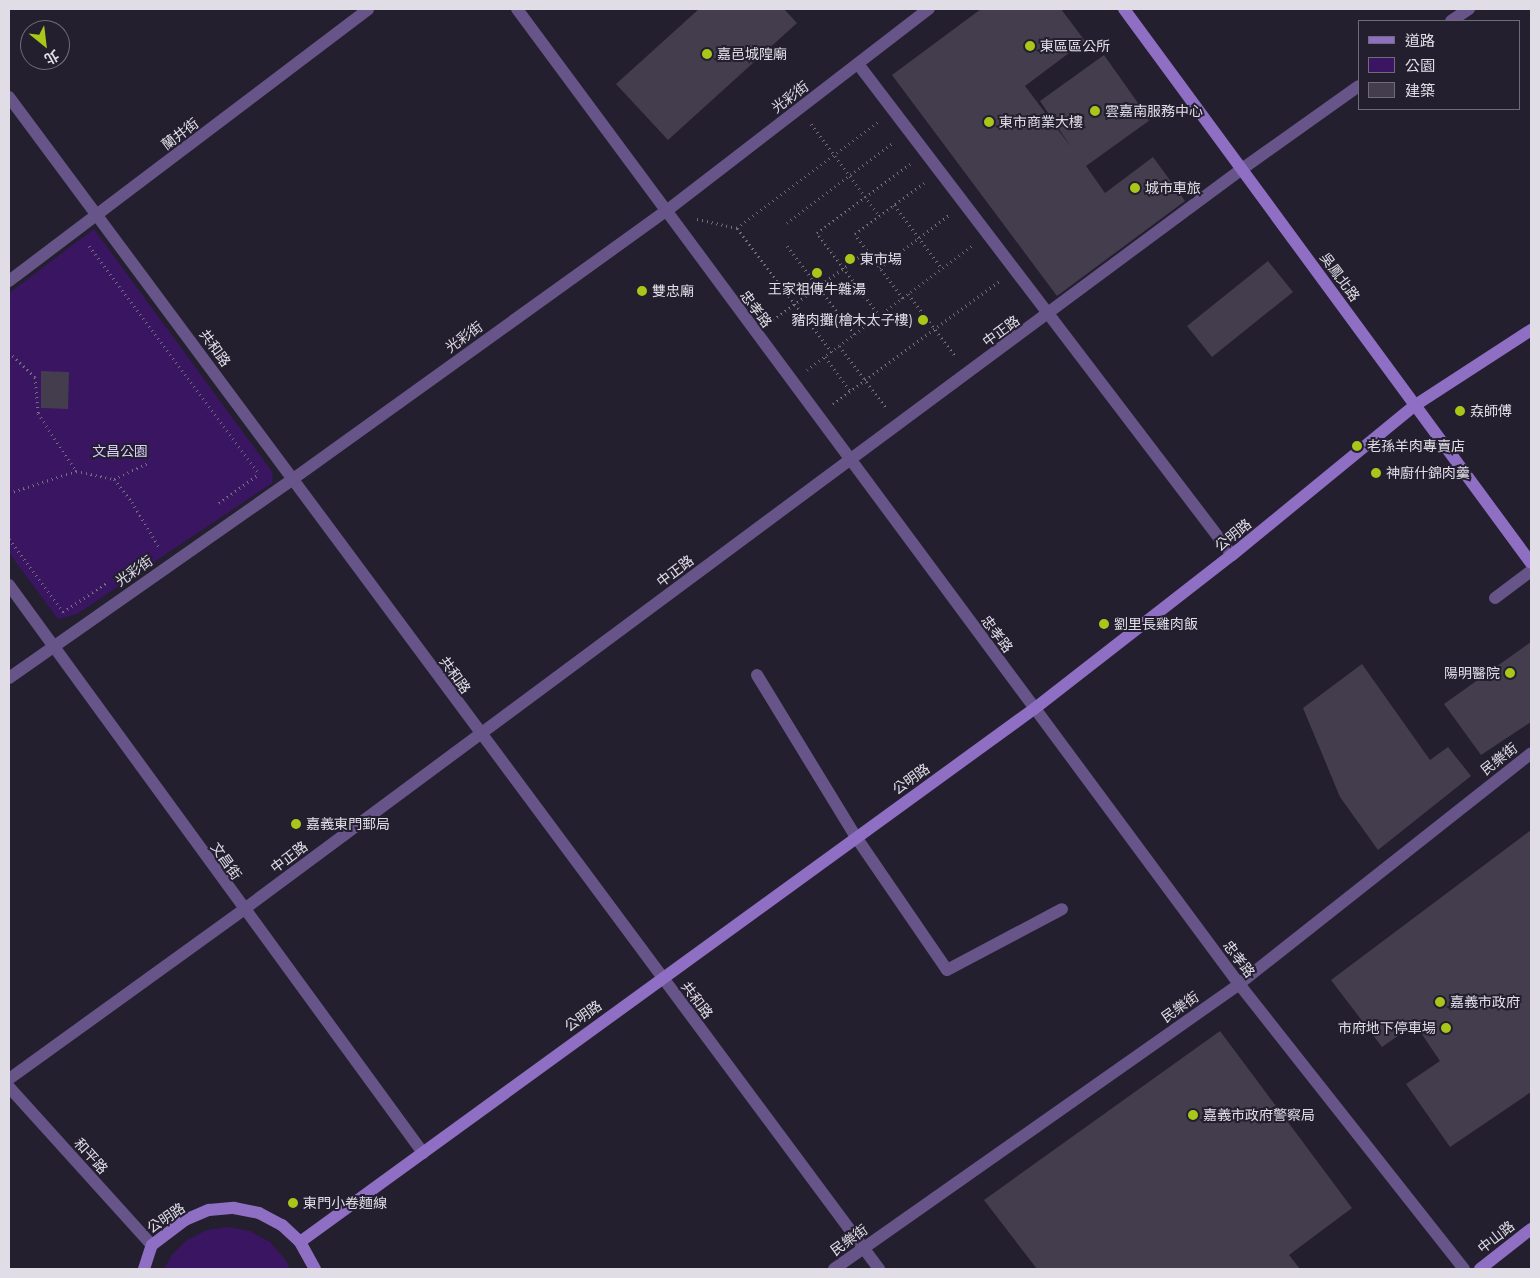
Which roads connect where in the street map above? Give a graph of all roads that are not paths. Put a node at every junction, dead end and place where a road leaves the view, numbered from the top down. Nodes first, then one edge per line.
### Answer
1 (368, 9) edge
2 (517, 9) edge
3 (928, 9) edge
4 (1124, 9) edge
5 (1469, 9) edge
6 (1452, 20) edge
7 (858, 64) junction
8 (1358, 87) edge
9 (9, 97) edge
10 (1242, 169) junction
11 (665, 212) junction
12 (99, 214) junction
13 (9, 281) edge
14 (1048, 315) junction
15 (1531, 330) edge
16 (1414, 406) junction
17 (850, 460) junction
18 (293, 479) junction
19 (1232, 555) junction
20 (1531, 563) edge
21 (1531, 571) edge
22 (9, 585) edge
23 (1496, 598) dead end
24 (53, 644) junction
25 (757, 675) dead end
26 (9, 678) edge
27 (1034, 709) junction
28 (480, 734) junction
29 (1531, 753) edge
30 (856, 837) junction
31 (1062, 909) dead end
32 (243, 910) junction
33 (662, 978) junction
34 (1239, 984) junction
35 (9, 1079) edge
36 (9, 1087) edge
37 (422, 1153) junction
38 (1531, 1229) edge
39 (300, 1242) junction
40 (152, 1245) junction
41 (863, 1248) junction
42 (144, 1269) edge
43 (315, 1269) edge
44 (834, 1269) edge
45 (879, 1269) edge
46 (1464, 1269) edge
47 (1480, 1269) edge

1 - 12 street, 蘭井街
2 - 11 street, 忠孝路
3 - 7 street, 光彩街
4 - 10 street, 吳鳳北路
5 - 6 street
7 - 11 street, 光彩街
7 - 14 street
8 - 10 street, 中正路
9 - 12 street, 共和路
10 - 14 street, 中正路
10 - 16 street, 吳鳳北路
11 - 17 street, 忠孝路
11 - 18 street, 光彩街
12 - 13 street, 蘭井街
12 - 18 street, 共和路
14 - 17 street, 中正路
14 - 19 street
15 - 16 street, 公明路
16 - 19 street, 公明路
16 - 20 street, 吳鳳北路
17 - 27 street, 忠孝路
17 - 28 street, 中正路
18 - 24 street, 光彩街
18 - 28 street, 共和路
19 - 27 street, 公明路
21 - 23 street
22 - 24 street, 文昌街
24 - 26 street, 光彩街
24 - 32 street, 文昌街
25 - 30 street
27 - 30 street, 公明路
27 - 34 street, 忠孝路
28 - 32 street, 中正路
28 - 33 street, 共和路
29 - 34 street, 民樂街
30 - 31 street
30 - 33 street, 公明路
32 - 35 street, 中正路
32 - 37 street, 文昌街
33 - 37 street, 公明路
33 - 41 street, 共和路
34 - 41 street, 民樂街
34 - 46 street, 忠孝路
36 - 40 street, 和平路
37 - 39 street, 公明路
38 - 47 street, 中山路
39 - 40 street, 公明路
39 - 43 street, 公明路
40 - 42 street, 公明路
41 - 44 street, 民樂街
41 - 45 street, 共和路

